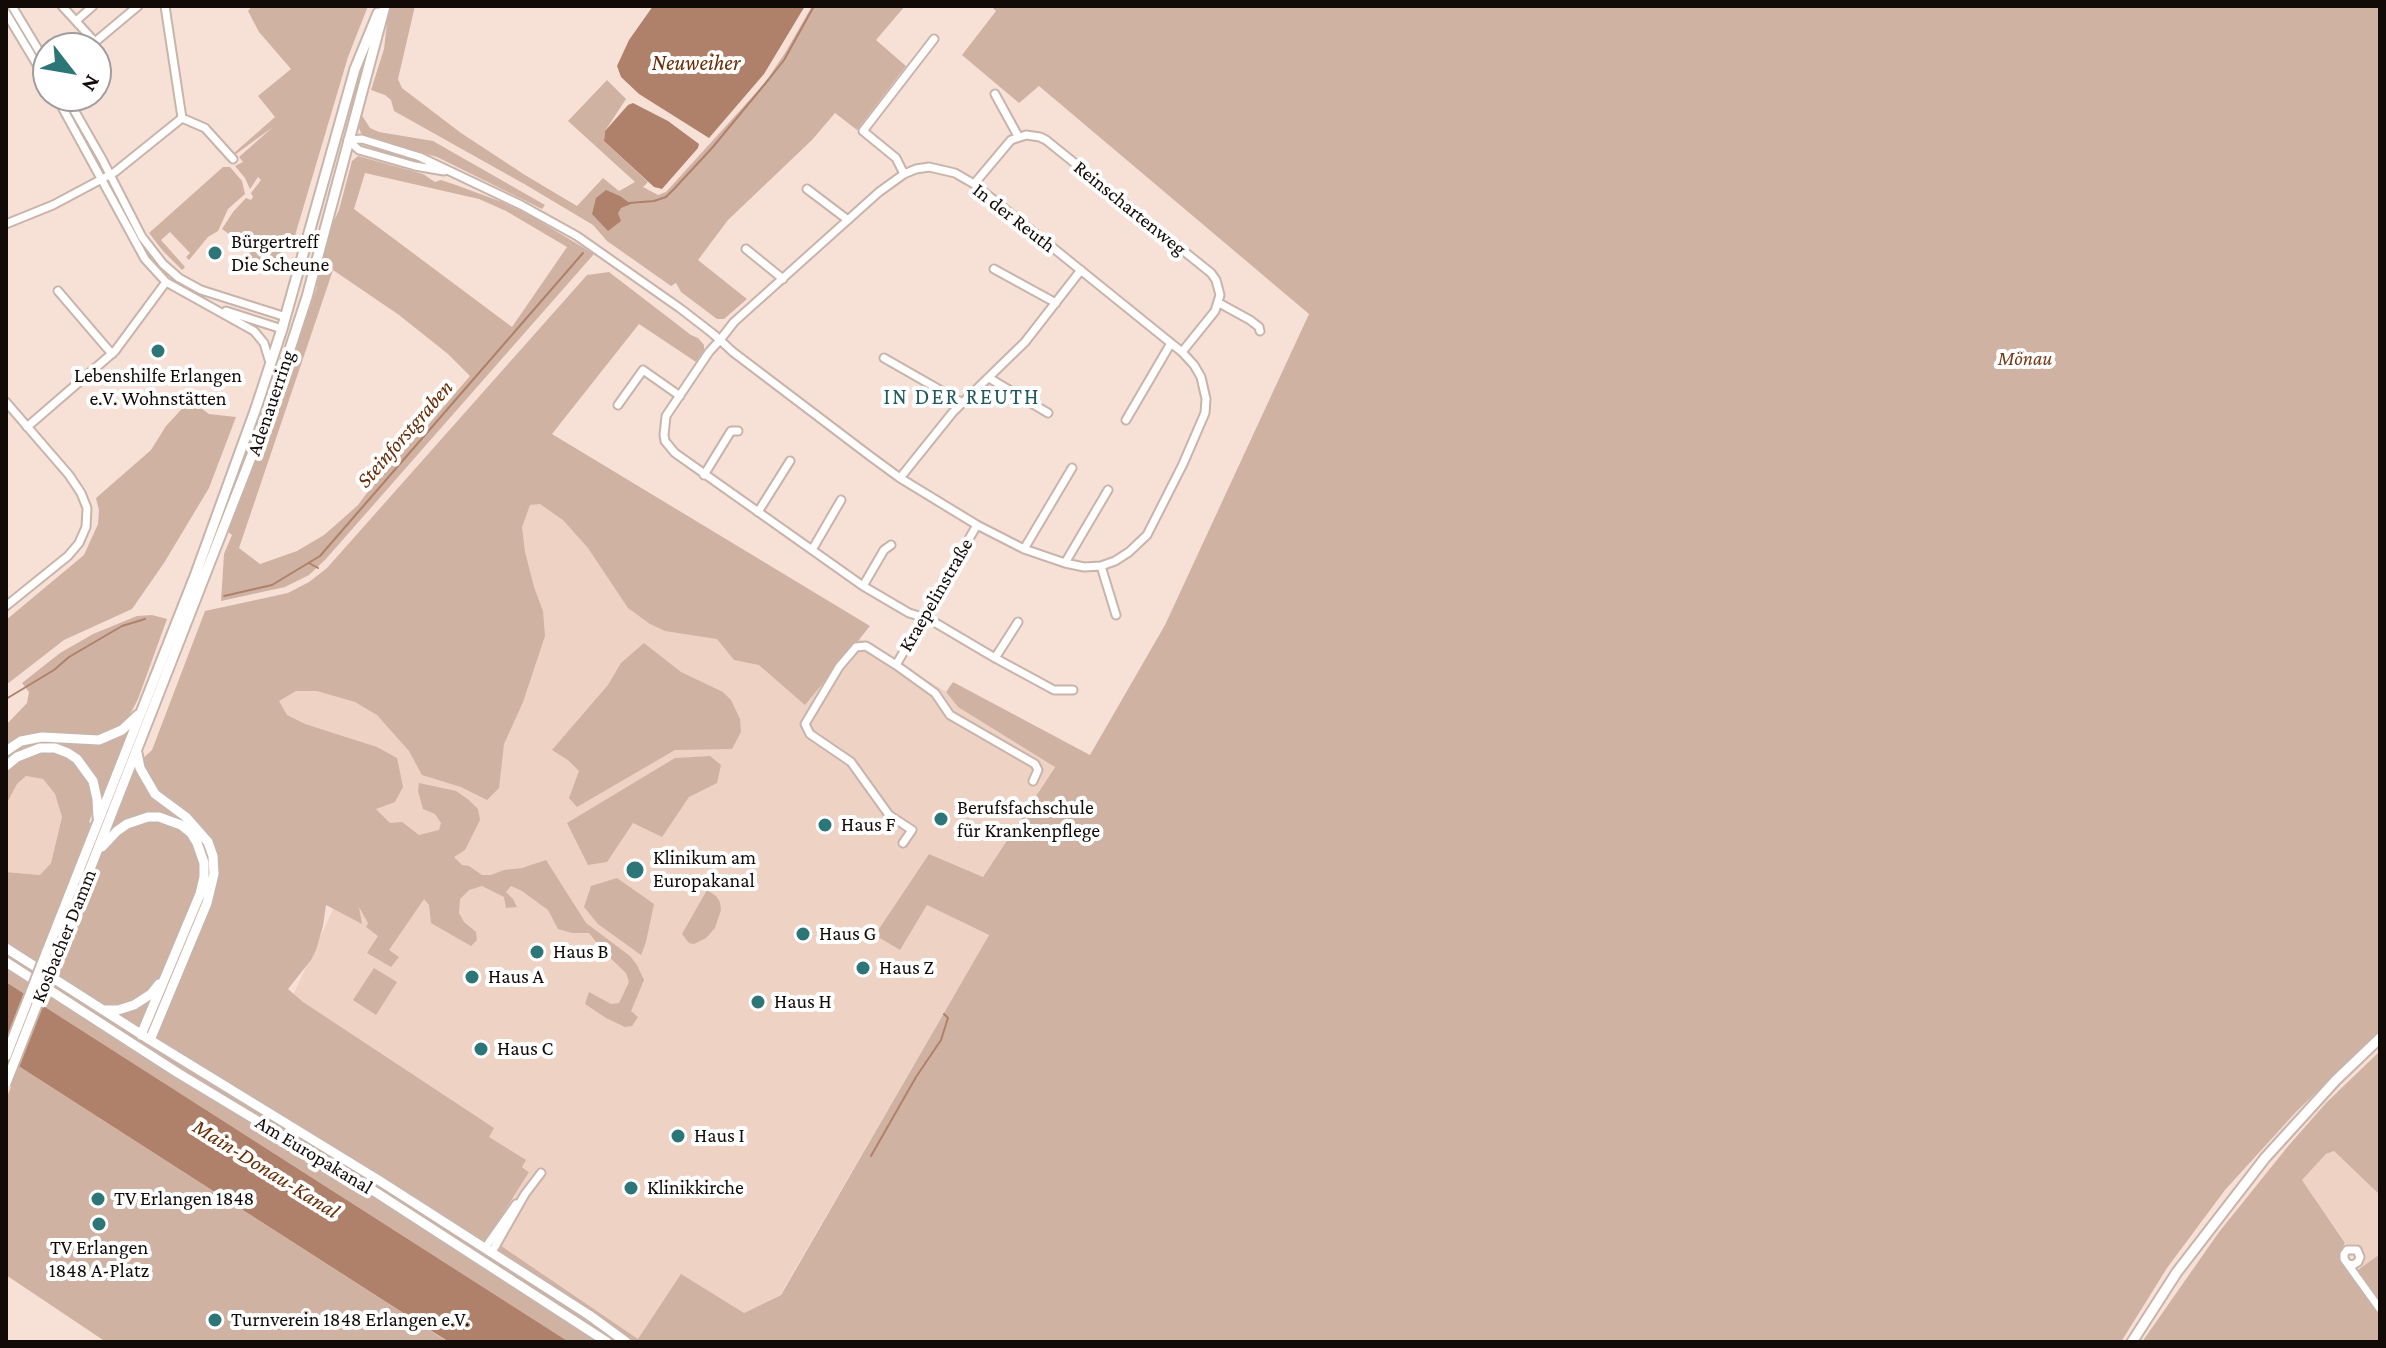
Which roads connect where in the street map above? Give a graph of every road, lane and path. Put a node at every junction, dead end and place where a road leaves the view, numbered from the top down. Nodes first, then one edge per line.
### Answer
1 (12, 6) edge
2 (62, 6) edge
3 (93, 6) edge
4 (138, 6) edge
5 (165, 6) edge
6 (383, 6) edge
7 (6, 13) edge
8 (76, 21) junction
9 (32, 39) edge
10 (934, 39) dead end
11 (32, 56) edge
12 (995, 94) dead end
13 (66, 112) edge
14 (74, 112) edge
15 (182, 118) junction
16 (1018, 136) junction
17 (336, 137) junction
18 (348, 140) junction
19 (233, 159) dead end
20 (904, 174) junction
21 (106, 177) junction
22 (974, 184) junction
23 (807, 189) dead end
24 (848, 220) junction
25 (6, 224) edge
26 (746, 249) dead end
27 (994, 269) dead end
28 (1081, 270) junction
29 (783, 279) junction
30 (166, 282) junction
31 (58, 291) dead end
32 (1056, 303) junction
33 (1219, 303) junction
34 (209, 306) junction
35 (286, 317) junction
36 (297, 327) junction
37 (282, 329) junction
38 (1260, 331) dead end
39 (720, 340) junction
40 (1171, 343) junction
41 (1182, 352) junction
42 (112, 354) junction
43 (884, 358) dead end
44 (270, 365) junction
45 (989, 378) junction
46 (680, 396) junction
47 (6, 402) edge
48 (961, 402) junction
49 (618, 405) dead end
50 (1048, 413) dead end
51 (1126, 420) dead end
52 (27, 427) junction
53 (738, 431) dead end
54 (790, 461) dead end
55 (1072, 468) dead end
56 (704, 475) junction
57 (900, 478) junction
58 (1108, 490) dead end
59 (841, 500) dead end
60 (758, 512) junction
61 (977, 525) junction
62 (891, 545) dead end
63 (1024, 549) junction
64 (812, 550) junction
65 (1065, 563) junction
66 (1101, 566) junction
67 (863, 586) junction
68 (6, 606) edge
69 (1116, 615) dead end
70 (923, 617) junction
71 (1018, 622) dead end
72 (995, 658) junction
73 (896, 665) junction
74 (1073, 690) dead end
75 (143, 709) junction
76 (6, 751) edge
77 (137, 751) junction
78 (6, 766) edge
79 (1033, 781) dead end
80 (118, 787) junction
81 (96, 828) junction
82 (903, 843) dead end
83 (97, 853) junction
84 (6, 948) edge
85 (52, 954) junction
86 (6, 962) edge
87 (164, 979) junction
88 (103, 1010) junction
89 (2380, 1038) edge
90 (145, 1042) junction
91 (6, 1056) edge
92 (6, 1083) edge
93 (541, 1173) dead end
94 (489, 1250) junction
95 (481, 1261) junction
96 (2348, 1264) dead end
97 (2380, 1309) edge
98 (607, 1342) edge
99 (626, 1342) edge
100 (2132, 1342) edge

1 - 9 street
2 - 8 street
3 - 8 street
4 - 8 street
5 - 15 street
6 - 17 main road, Adenauerring
6 - 18 main road, Adenauerring
7 - 11 street
10 - 20 street
12 - 16 street
13 - 21 street
14 - 21 street
15 - 19 street
15 - 21 street
16 - 22 street
16 - 33 street, Reinschartenweg
17 - 18 main road
17 - 35 main road, Adenauerring
18 - 36 main road, Adenauerring
18 - 39 street
20 - 22 street, In der Reuth
20 - 24 street, In der Reuth
21 - 25 street
21 - 30 street
21 - 35 street
22 - 28 street, In der Reuth
23 - 24 street
24 - 29 street, In der Reuth
26 - 29 street
27 - 32 street
28 - 32 street
28 - 40 street, In der Reuth
29 - 39 street, In der Reuth
30 - 34 street
30 - 42 street
31 - 42 street
32 - 45 street
33 - 38 street
33 - 41 street
34 - 37 street
34 - 44 street
35 - 36 main road
35 - 37 main road, Adenauerring
36 - 37 main road
36 - 77 main road, Adenauerring
37 - 44 main road, Adenauerring
39 - 46 street, In der Reuth
39 - 57 street
40 - 41 street, In der Reuth
40 - 51 street
41 - 66 street, In der Reuth
42 - 52 street
43 - 48 street
44 - 75 main road, Adenauerring
45 - 48 street
45 - 50 street
46 - 49 street
46 - 56 street, In der Reuth
47 - 52 street
48 - 57 street
52 - 68 street
53 - 56 street
54 - 60 street
55 - 63 street
56 - 60 street
57 - 61 street
58 - 65 street
59 - 64 street
60 - 64 street
61 - 63 street
61 - 70 street, Kraepelinstraße
62 - 67 street
63 - 65 street
64 - 67 street
65 - 66 street
66 - 69 street
67 - 70 street
70 - 72 street
70 - 73 street, Kraepelinstraße
71 - 72 street
72 - 74 street
73 - 79 street, Kraepelinstraße
73 - 82 street, Kraepelinstraße
75 - 76 main road
75 - 80 main road, Adenauerring
77 - 80 main road, Adenauerring
77 - 90 main road
78 - 81 main road
80 - 81 main road, Kosbacher Damm
80 - 83 main road, Kosbacher Damm
81 - 85 main road, Kosbacher Damm
83 - 85 main road, Kosbacher Damm
83 - 87 main road
84 - 88 main road, Am Europakanal
85 - 91 main road, Kosbacher Damm, bridge
85 - 92 main road, Kosbacher Damm, bridge
86 - 90 main road, Am Europakanal
87 - 88 main road
87 - 90 main road
88 - 90 main road, Am Europakanal
89 - 100 main road
90 - 94 main road, Am Europakanal
90 - 95 main road, Am Europakanal
93 - 94 street
94 - 95 main road
94 - 99 main road, Am Europakanal
95 - 98 main road, Am Europakanal
96 - 97 street

